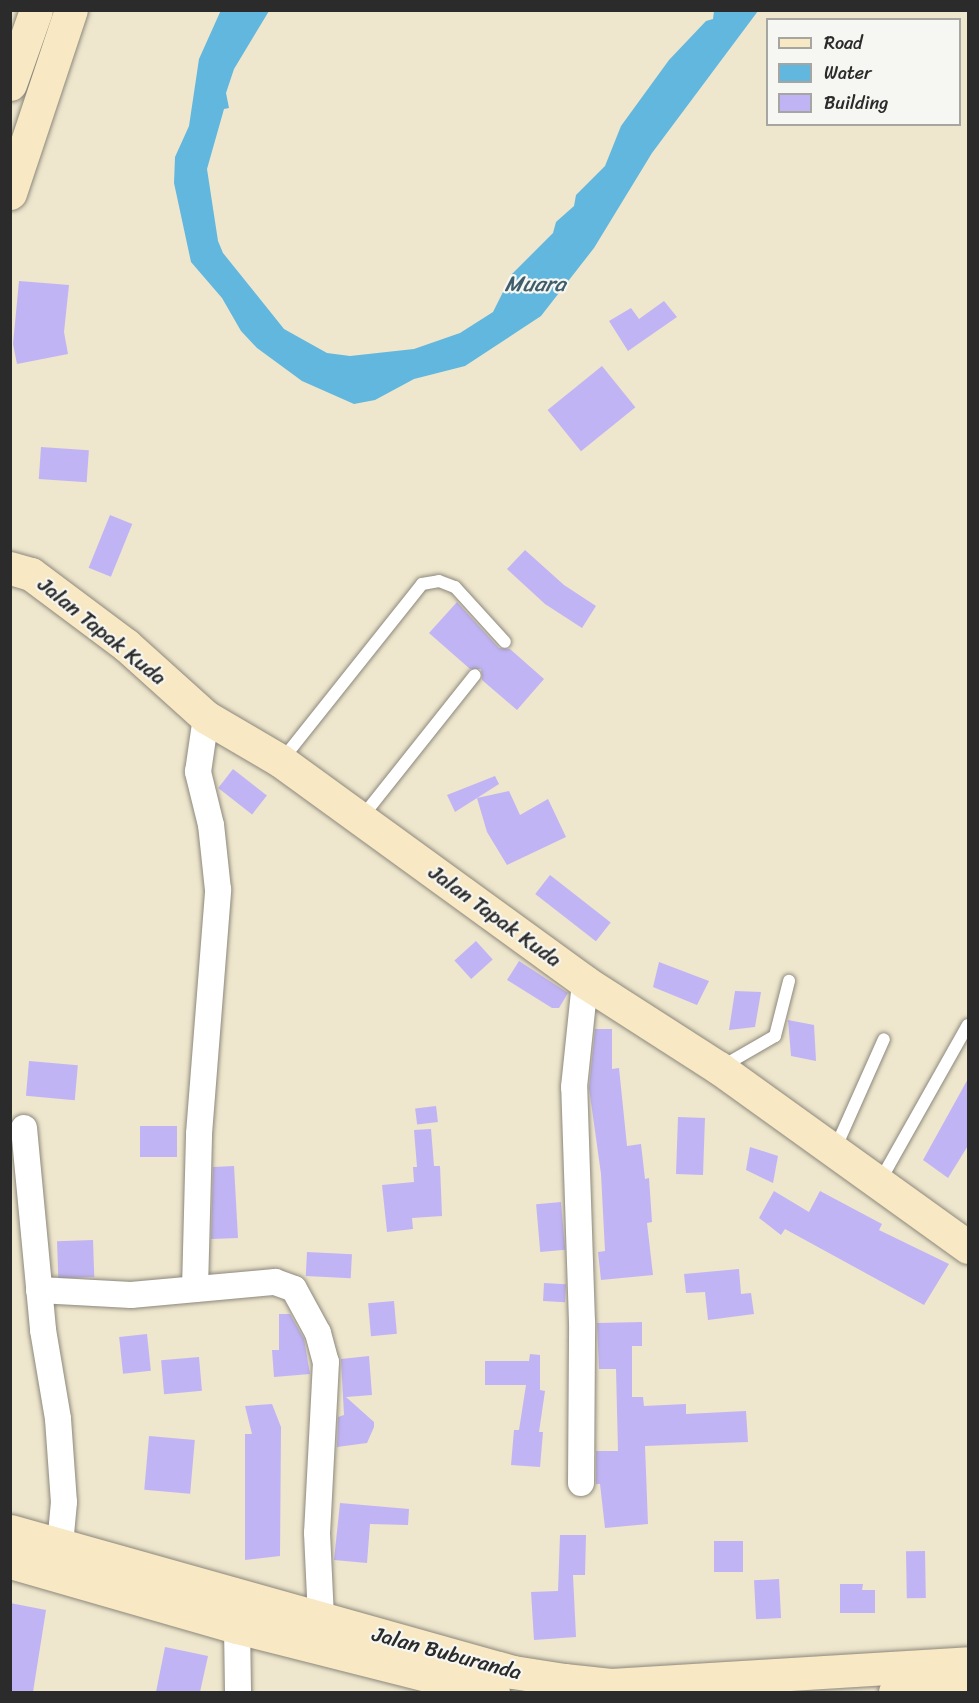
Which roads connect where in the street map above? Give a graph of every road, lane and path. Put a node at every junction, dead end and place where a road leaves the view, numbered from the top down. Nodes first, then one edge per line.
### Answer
1 (36, 10) edge
2 (71, 10) edge
3 (10, 84) edge
4 (10, 193) edge
5 (10, 546) edge
6 (21, 571) edge
7 (505, 642) dead end
8 (475, 675) dead end
9 (206, 717) junction
10 (281, 760) junction
11 (362, 817) junction
12 (789, 981) dead end
13 (585, 982) junction
14 (969, 1025) edge
15 (884, 1040) dead end
16 (719, 1068) junction
17 (24, 1128) dead end
18 (835, 1150) junction
19 (880, 1182) junction
20 (969, 1247) edge
21 (195, 1289) junction
22 (39, 1290) junction
23 (581, 1483) dead end
24 (10, 1531) edge
25 (60, 1545) junction
26 (10, 1562) edge
27 (321, 1618) junction
28 (237, 1627) junction
29 (969, 1663) edge
30 (948, 1690) edge
31 (238, 1692) edge
32 (493, 1692) edge
33 (895, 1692) edge

1 - 3 street
2 - 4 street
5 - 6 street, Jalan Tapak Kuda
6 - 9 street, Jalan Tapak Kuda
7 - 10 lane
8 - 11 lane
9 - 10 street, Jalan Tapak Kuda
9 - 21 street
10 - 11 street, Jalan Tapak Kuda
11 - 13 street, Jalan Tapak Kuda
12 - 16 lane
13 - 16 street, Jalan Tapak Kuda
13 - 23 street
14 - 19 lane
15 - 18 lane
16 - 18 street, Jalan Tapak Kuda
17 - 22 street
18 - 19 street, Jalan Tapak Kuda
19 - 20 street, Jalan Tapak Kuda
21 - 22 street
21 - 27 street
22 - 25 street
24 - 25 street, Jalan Buburanda
25 - 27 street, Jalan Buburanda
26 - 28 street, Jalan Buburanda
27 - 29 street, Jalan Buburanda
28 - 31 street
28 - 32 street, Jalan Buburanda
30 - 33 street

